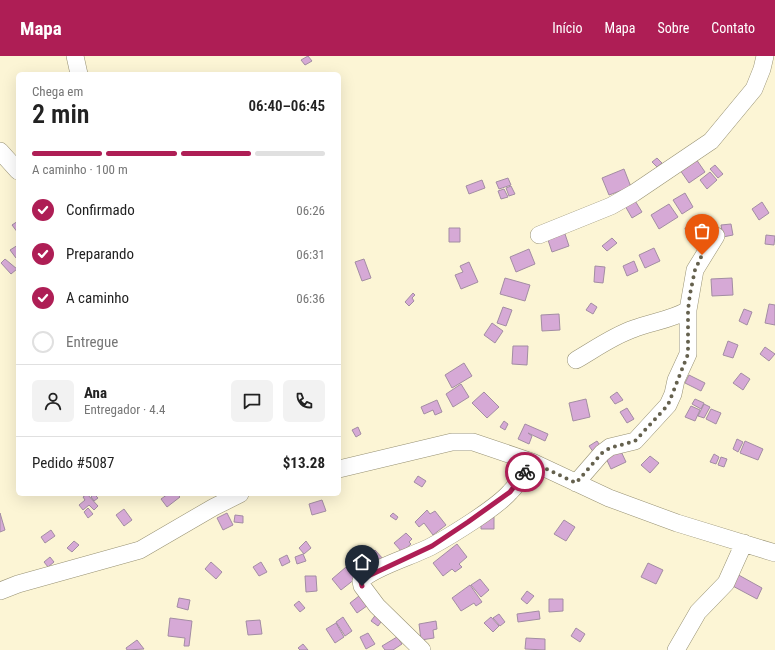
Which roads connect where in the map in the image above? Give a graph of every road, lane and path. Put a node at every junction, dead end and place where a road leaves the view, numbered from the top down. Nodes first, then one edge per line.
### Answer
1 (75, 56) edge
2 (765, 56) edge
3 (79, 72) edge
4 (0, 151) edge
5 (16, 168) edge
6 (539, 235) dead end
7 (716, 236) dead end
8 (688, 310) junction
9 (576, 360) dead end
10 (532, 462) junction
11 (341, 469) edge
12 (576, 483) junction
13 (236, 496) edge
14 (744, 543) junction
15 (775, 552) edge
16 (0, 592) edge
17 (422, 650) edge
18 (676, 650) edge

1 - 3 street
2 - 6 street
4 - 5 street
7 - 8 street
8 - 9 street
8 - 12 street
10 - 11 street
10 - 12 street
10 - 17 street
12 - 14 street
13 - 16 street
14 - 15 street
14 - 18 street

